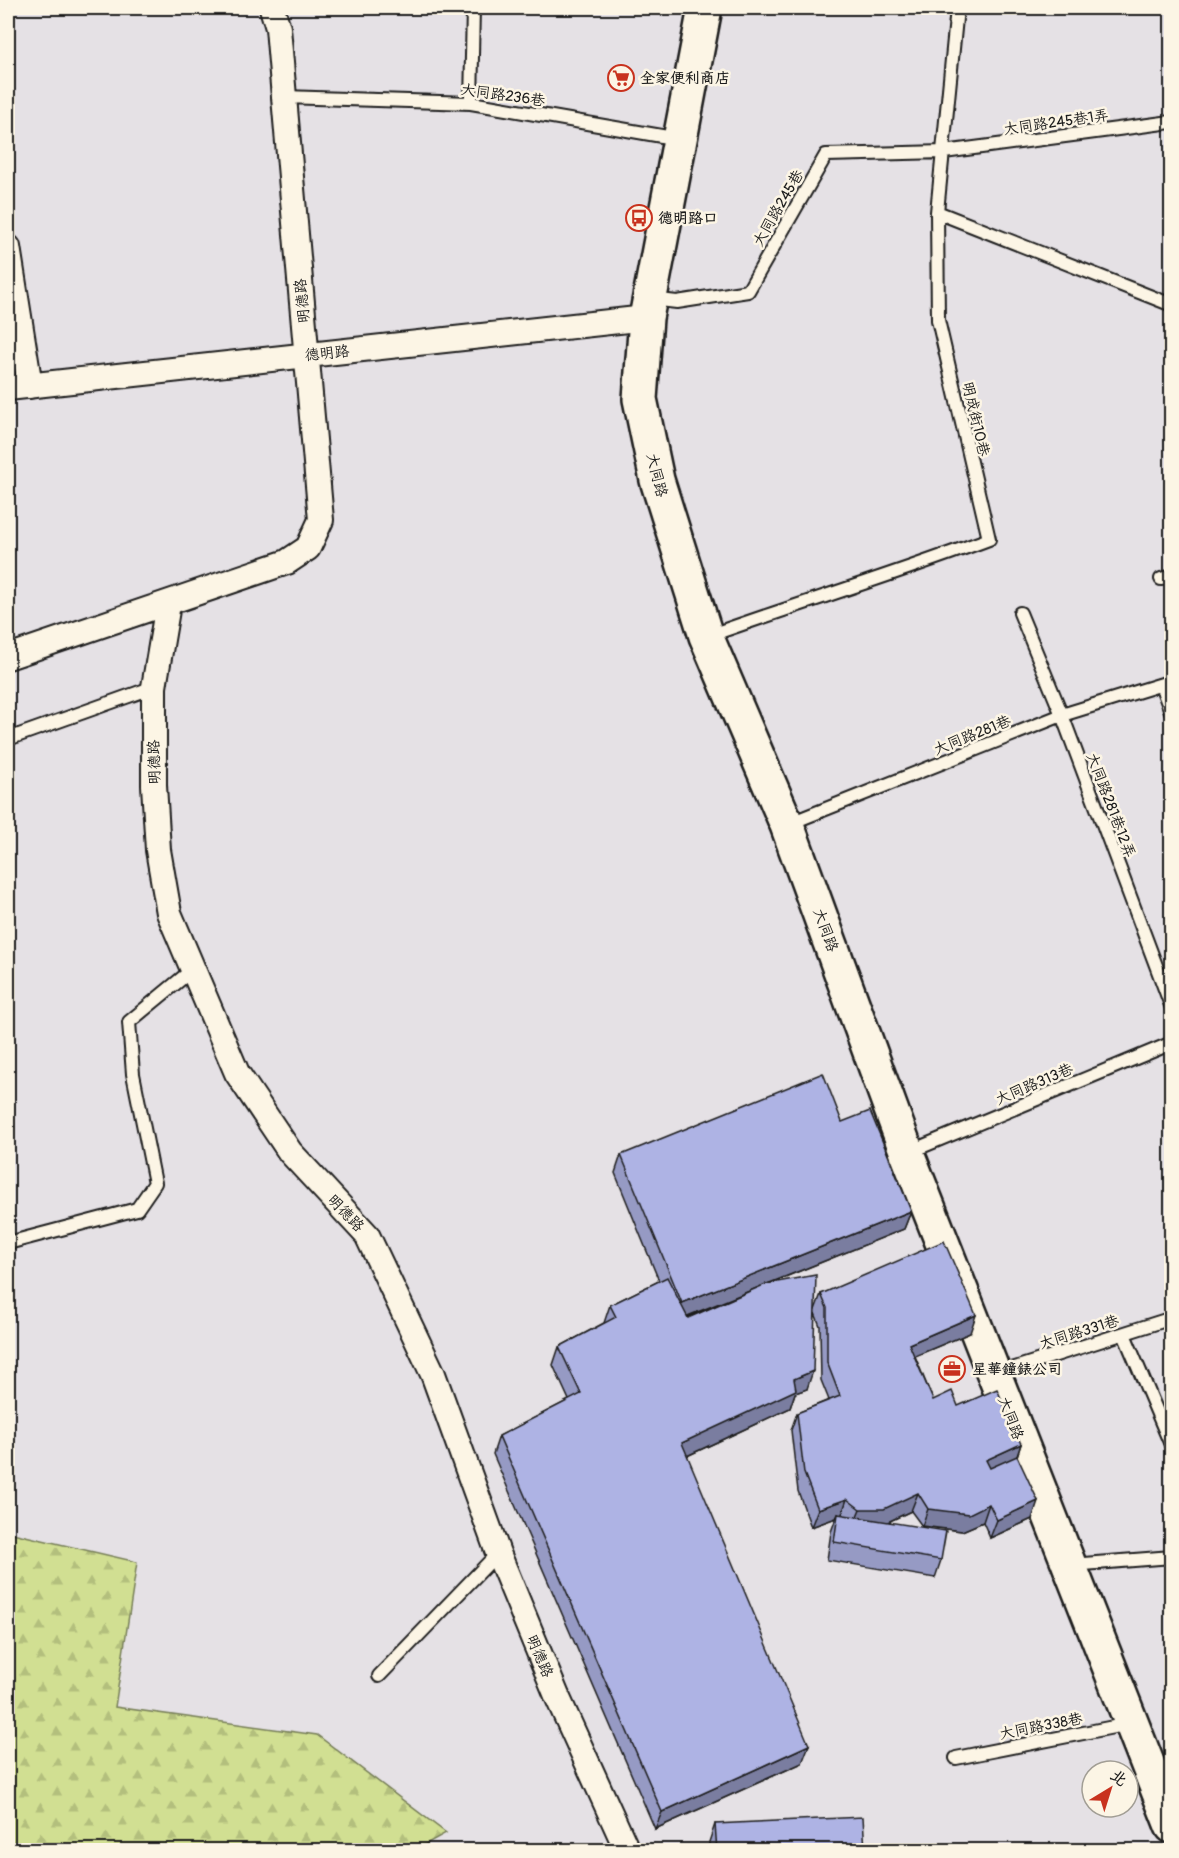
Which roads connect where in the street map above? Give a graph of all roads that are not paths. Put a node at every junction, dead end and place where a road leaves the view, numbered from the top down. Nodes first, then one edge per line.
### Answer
1 (272, 8) edge
2 (473, 8) edge
3 (705, 8) edge
4 (957, 8) edge
5 (285, 97) junction
6 (471, 103) junction
7 (1171, 122) edge
8 (680, 139) junction
9 (944, 152) junction
10 (937, 212) junction
11 (8, 247) edge
12 (1172, 305) edge
13 (648, 309) junction
14 (306, 355) junction
15 (19, 387) edge
16 (168, 604) junction
17 (1020, 613) dead end
18 (706, 636) junction
19 (8, 657) edge
20 (1166, 683) edge
21 (154, 687) junction
22 (1172, 714) edge
23 (1062, 715) junction
24 (8, 739) edge
25 (787, 825) junction
26 (192, 970) junction
27 (1172, 1008) edge
28 (1172, 1043) edge
29 (908, 1153) junction
30 (8, 1243) edge
31 (1172, 1318) edge
32 (1124, 1334) junction
33 (995, 1374) junction
34 (1172, 1447) edge
35 (498, 1553) junction
36 (1172, 1557) edge
37 (1068, 1565) junction
38 (379, 1676) dead end
39 (1131, 1724) junction
40 (956, 1758) dead end
41 (1172, 1826) edge
42 (627, 1851) edge

1 - 5 street, 明德路
2 - 6 lane
3 - 8 street, 大同路
4 - 9 lane, 明成街10巷
5 - 6 lane, 大同路236巷
5 - 14 street, 明德路
6 - 8 lane, 大同路236巷
7 - 9 lane, 大同路245巷1弄
8 - 13 street, 大同路
9 - 10 lane, 明成街10巷
9 - 13 lane, 大同路245巷
10 - 12 lane
10 - 18 lane, 明成街10巷
11 - 15 street
13 - 14 street, 德明路
13 - 18 street, 大同路
14 - 15 street, 德明路
14 - 16 street, 明德路
16 - 19 street, 明德路
16 - 21 street, 明德路
17 - 23 lane, 大同路281巷12弄
18 - 25 street, 大同路
20 - 22 lane
20 - 23 lane, 大同路281巷
21 - 24 lane
21 - 26 street, 明德路
23 - 25 lane, 大同路281巷
23 - 27 lane, 大同路281巷12弄
25 - 29 street, 大同路
26 - 30 lane
26 - 35 street, 明德路
28 - 29 lane, 大同路313巷
29 - 33 street, 大同路
31 - 32 lane, 大同路331巷
32 - 33 lane, 大同路331巷
32 - 34 lane
33 - 37 street, 大同路
35 - 38 lane
35 - 42 street, 明德路
36 - 37 lane
37 - 39 street, 大同路
39 - 40 lane, 大同路338巷
39 - 41 street, 大同路

